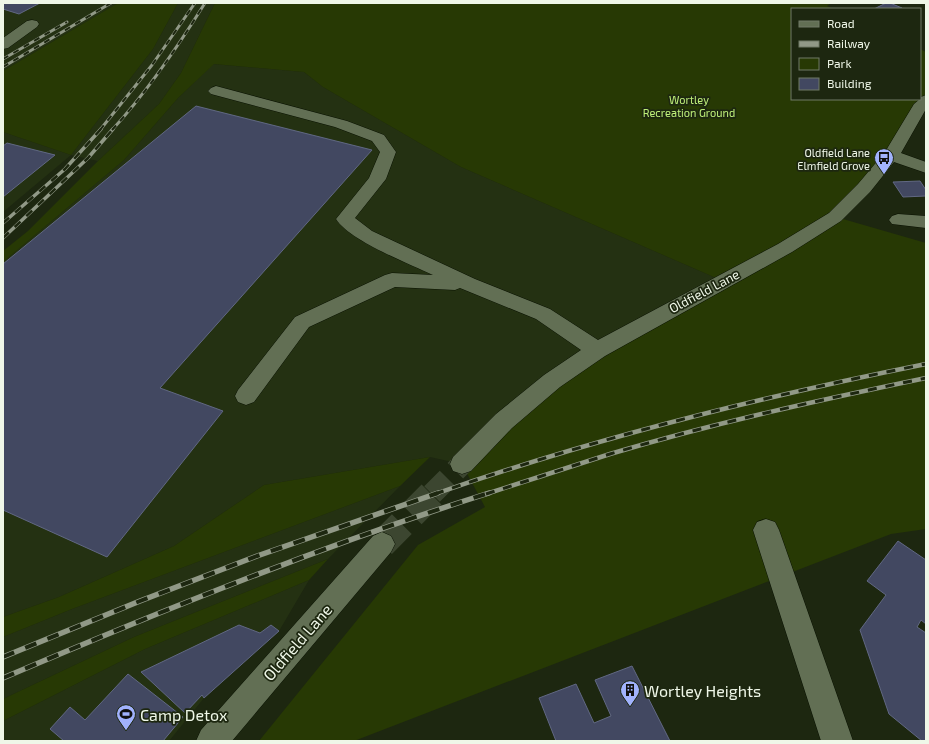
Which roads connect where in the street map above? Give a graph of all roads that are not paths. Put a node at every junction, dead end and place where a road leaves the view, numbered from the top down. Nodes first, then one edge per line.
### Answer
1 (32, 24) dead end
2 (3, 45) edge
3 (216, 91) dead end
4 (926, 100) edge
5 (891, 155) junction
6 (926, 168) edge
7 (898, 220) dead end
8 (926, 222) edge
9 (468, 284) junction
10 (597, 350) junction
11 (246, 396) dead end
12 (462, 464) tunnel mouth
13 (766, 530) dead end
14 (382, 544) tunnel mouth
15 (212, 741) edge
16 (837, 741) edge

1 - 2 street
3 - 9 street
4 - 5 street, Oldfield Lane
5 - 6 street
5 - 10 street, Oldfield Lane
7 - 8 street
9 - 10 street
9 - 11 street
10 - 12 street, Oldfield Lane
13 - 16 street
14 - 15 street, Oldfield Lane

